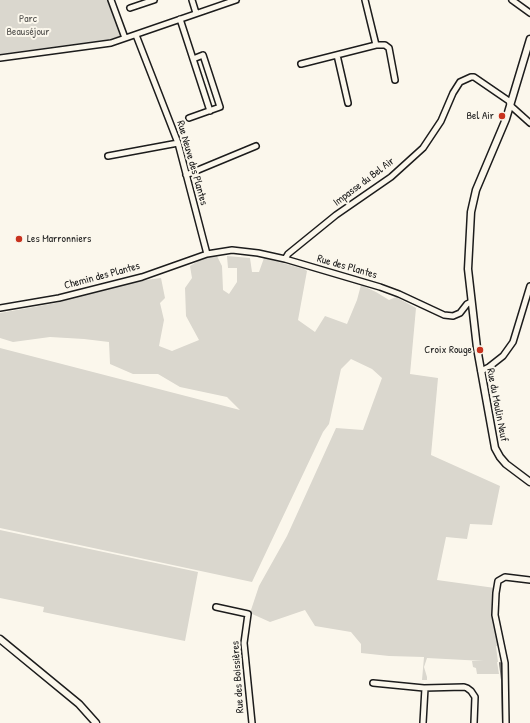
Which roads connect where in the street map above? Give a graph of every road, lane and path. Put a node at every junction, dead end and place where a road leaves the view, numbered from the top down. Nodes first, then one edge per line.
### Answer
1 (111, 0) edge
2 (154, 0) edge
3 (192, 0) edge
4 (236, 0) edge
5 (365, 0) edge
6 (512, 0) edge
7 (130, 8) dead end
8 (196, 13) junction
9 (530, 13) edge
10 (180, 19) junction
11 (136, 35) junction
12 (125, 38) junction
13 (530, 39) edge
14 (376, 45) junction
15 (337, 55) junction
16 (0, 58) edge
17 (193, 58) junction
18 (301, 64) dead end
19 (395, 80) dead end
20 (348, 103) dead end
21 (511, 106) junction
22 (210, 111) junction
23 (189, 118) dead end
24 (530, 123) edge
25 (178, 143) junction
26 (256, 146) dead end
27 (108, 156) dead end
28 (186, 175) junction
29 (207, 254) junction
30 (285, 259) junction
31 (530, 286) edge
32 (471, 302) junction
33 (0, 308) edge
34 (481, 371) junction
35 (530, 482) edge
36 (530, 580) edge
37 (216, 607) dead end
38 (0, 639) edge
39 (373, 683) dead end
40 (425, 688) junction
41 (96, 723) edge
42 (251, 723) edge
43 (423, 723) edge
44 (474, 723) edge
45 (506, 723) edge

1 - 12 street
2 - 7 street
3 - 8 street
4 - 8 street
5 - 14 street
6 - 9 street
8 - 10 street
10 - 11 street
10 - 17 street
11 - 12 street
11 - 25 street, Rue Neuve des Plantes
12 - 16 street
13 - 21 street, Rue du Moulin Neuf
14 - 15 street
14 - 19 street
15 - 18 street
15 - 20 street
17 - 22 street
17 - 22 street
21 - 24 street
21 - 30 street, Impasse du Bel Air
21 - 32 street, Rue du Moulin Neuf
22 - 23 street
25 - 27 street
25 - 28 street, Rue Neuve des Plantes
26 - 28 street
28 - 29 street, Rue Neuve des Plantes
29 - 30 street, Rue des Plantes
29 - 33 street, Chemin des Plantes
30 - 32 street, Rue des Plantes
31 - 34 street
32 - 34 street, Rue du Moulin Neuf
34 - 35 street, Rue du Moulin Neuf
36 - 45 street
37 - 42 street, Rue des Boissières
38 - 41 street
39 - 40 street
40 - 43 street
40 - 44 street

